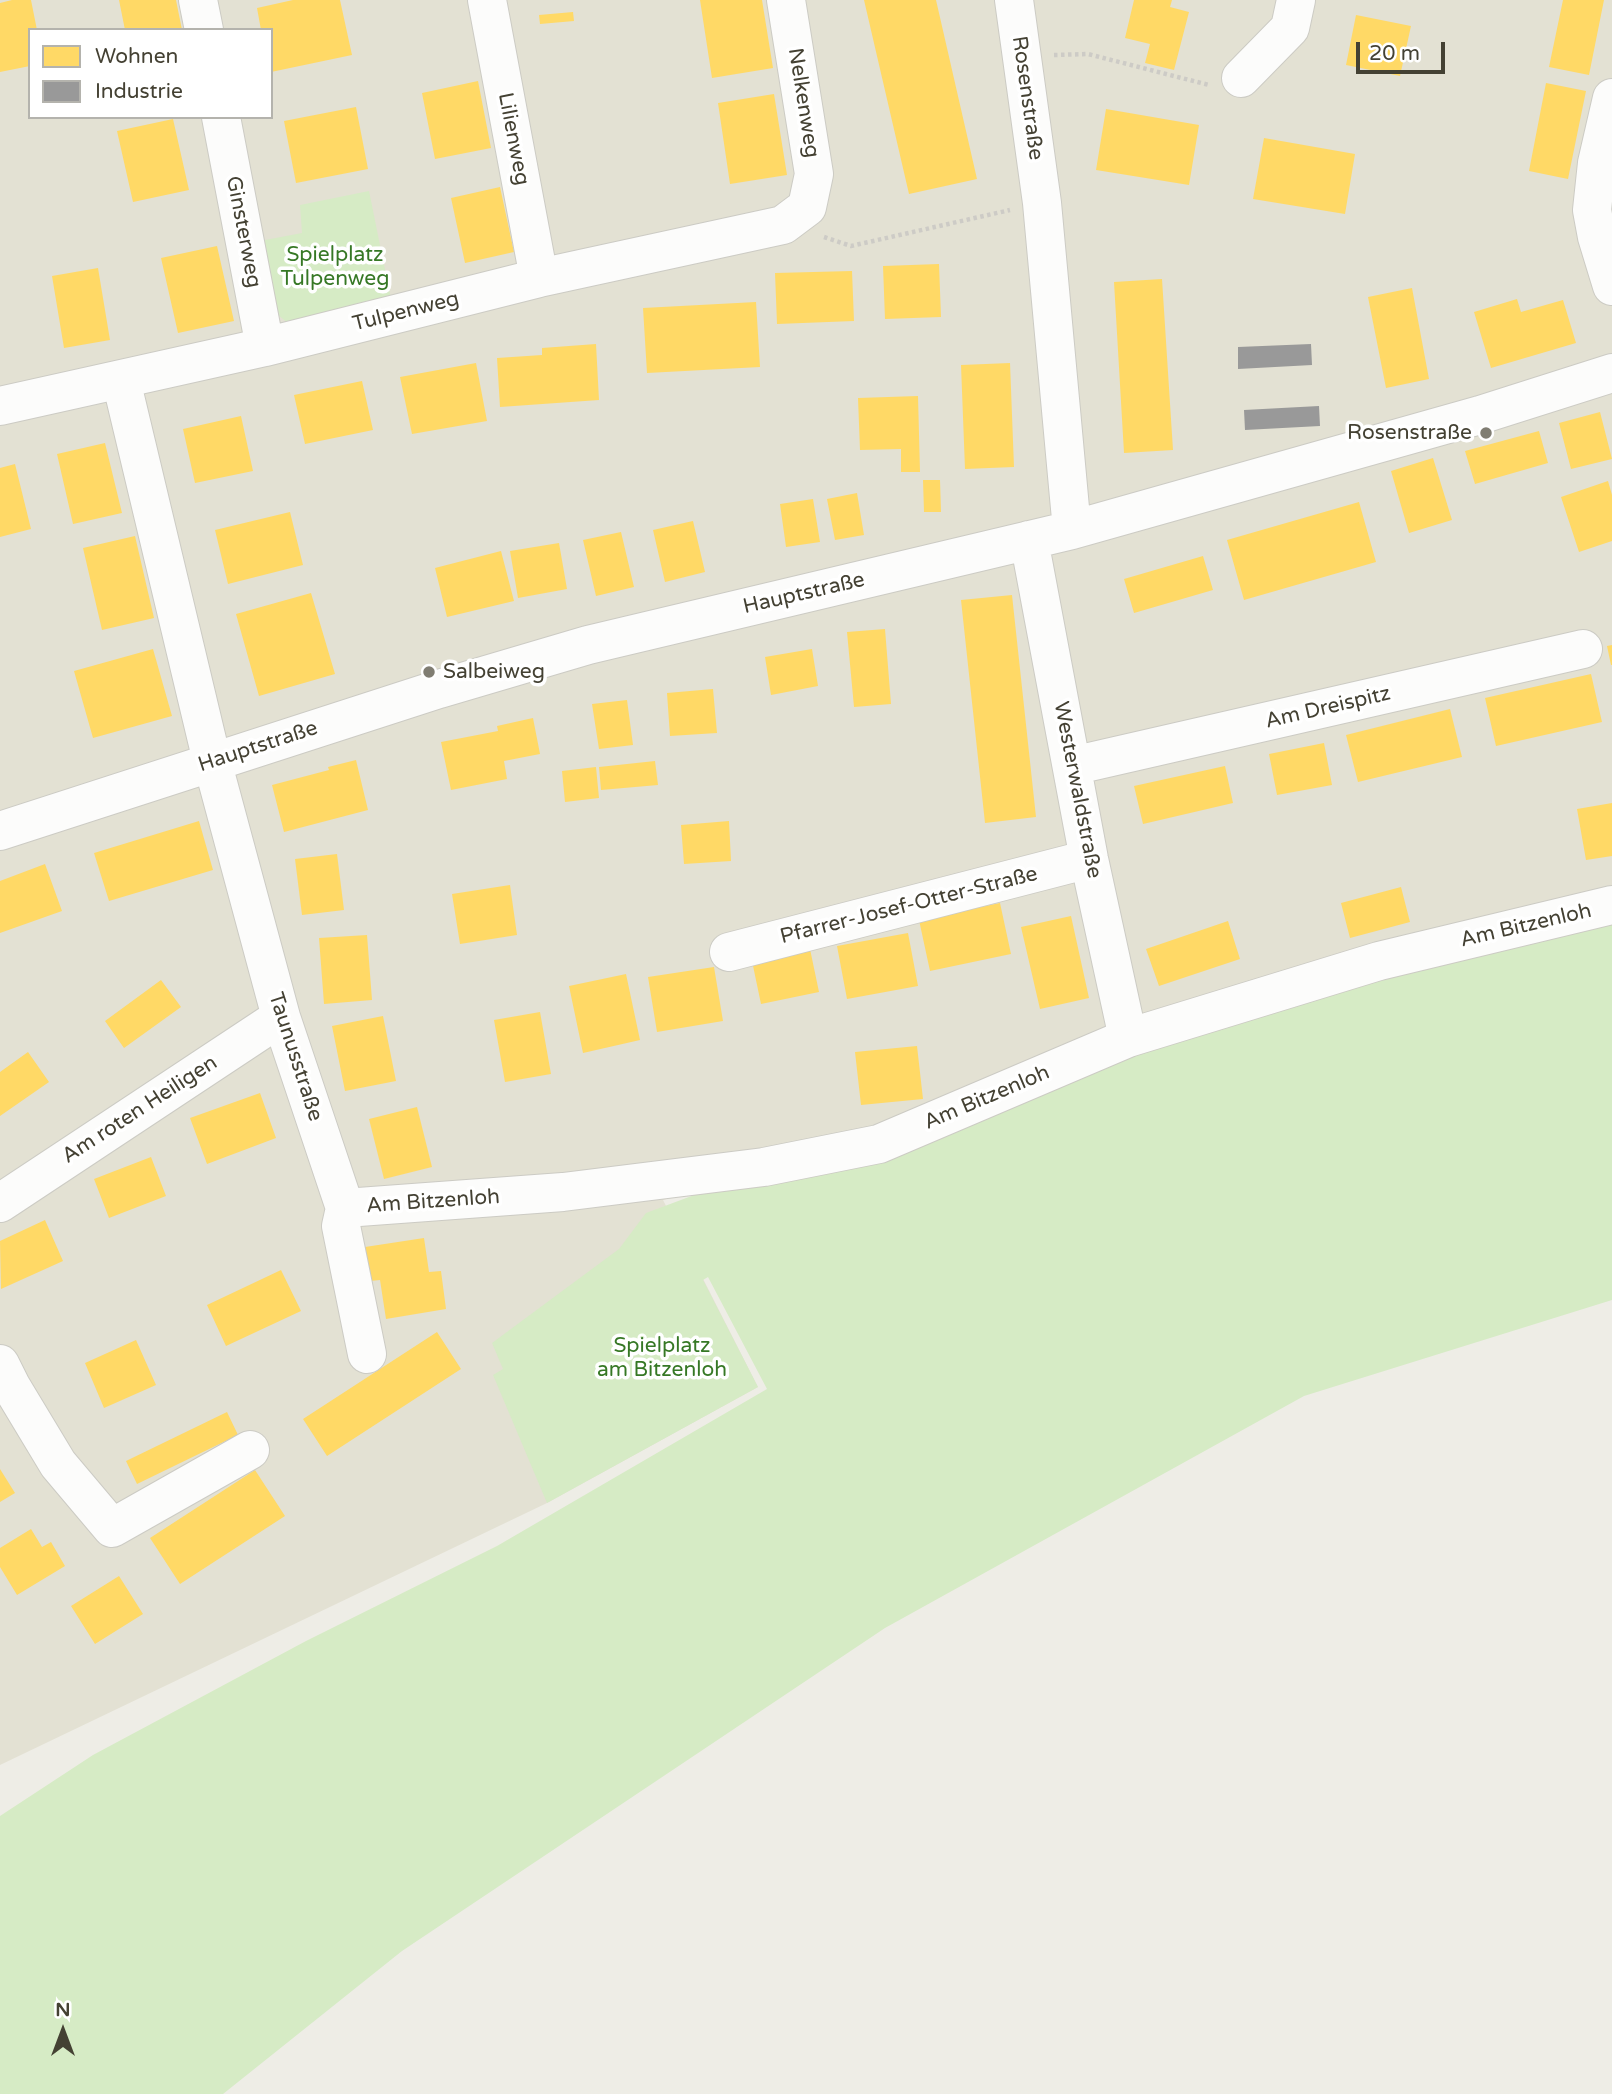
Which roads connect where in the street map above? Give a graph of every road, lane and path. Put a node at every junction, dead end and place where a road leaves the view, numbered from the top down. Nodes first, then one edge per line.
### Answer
1 (198, 0) edge
2 (487, 0) edge
3 (786, 0) edge
4 (1014, 0) edge
5 (1296, 0) edge
6 (204, 28) edge
7 (1021, 57) junction
8 (1241, 78) joint
9 (1612, 98) edge
10 (221, 119) edge
11 (1042, 203) junction
12 (795, 216) junction
13 (539, 278) junction
14 (1612, 286) edge
15 (265, 347) junction
16 (1612, 373) edge
17 (121, 380) junction
18 (0, 407) edge
19 (1072, 530) junction
20 (1029, 540) junction
21 (1583, 649) dead end
22 (212, 761) junction
23 (1072, 766) junction
24 (0, 831) edge
25 (1089, 859) junction
26 (1612, 905) edge
27 (729, 952) dead end
28 (281, 1017) junction
29 (1128, 1038) junction
30 (0, 1203) edge
31 (345, 1208) junction
32 (367, 1354) dead end
33 (0, 1364) edge
34 (250, 1450) dead end

1 - 6 street
2 - 13 street, Lilienweg
3 - 12 street, Nelkenweg
4 - 7 street, Rosenstraße
5 - 8 street
7 - 8 path
7 - 11 street, Rosenstraße
9 - 14 street
10 - 15 street, Ginsterweg
11 - 12 path
11 - 19 street, Rosenstraße
12 - 13 street, Tulpenweg
13 - 15 street, Tulpenweg
15 - 17 street, Tulpenweg
16 - 19 street, Hauptstraße
17 - 18 street, Tulpenweg
17 - 22 street
19 - 20 street, Hauptstraße
20 - 22 street, Hauptstraße
20 - 23 street, Westerwaldstraße
21 - 23 street, Am Dreispitz
22 - 24 street, Hauptstraße
22 - 28 street, Taunusstraße
23 - 25 street, Westerwaldstraße
25 - 27 street, Pfarrer-Josef-Otter-Straße
25 - 29 street, Westerwaldstraße
26 - 29 street, Am Bitzenloh
28 - 30 street, Am roten Heiligen
28 - 31 street, Taunusstraße
29 - 31 street, Am Bitzenloh
31 - 32 street, Taunusstraße
33 - 34 street

